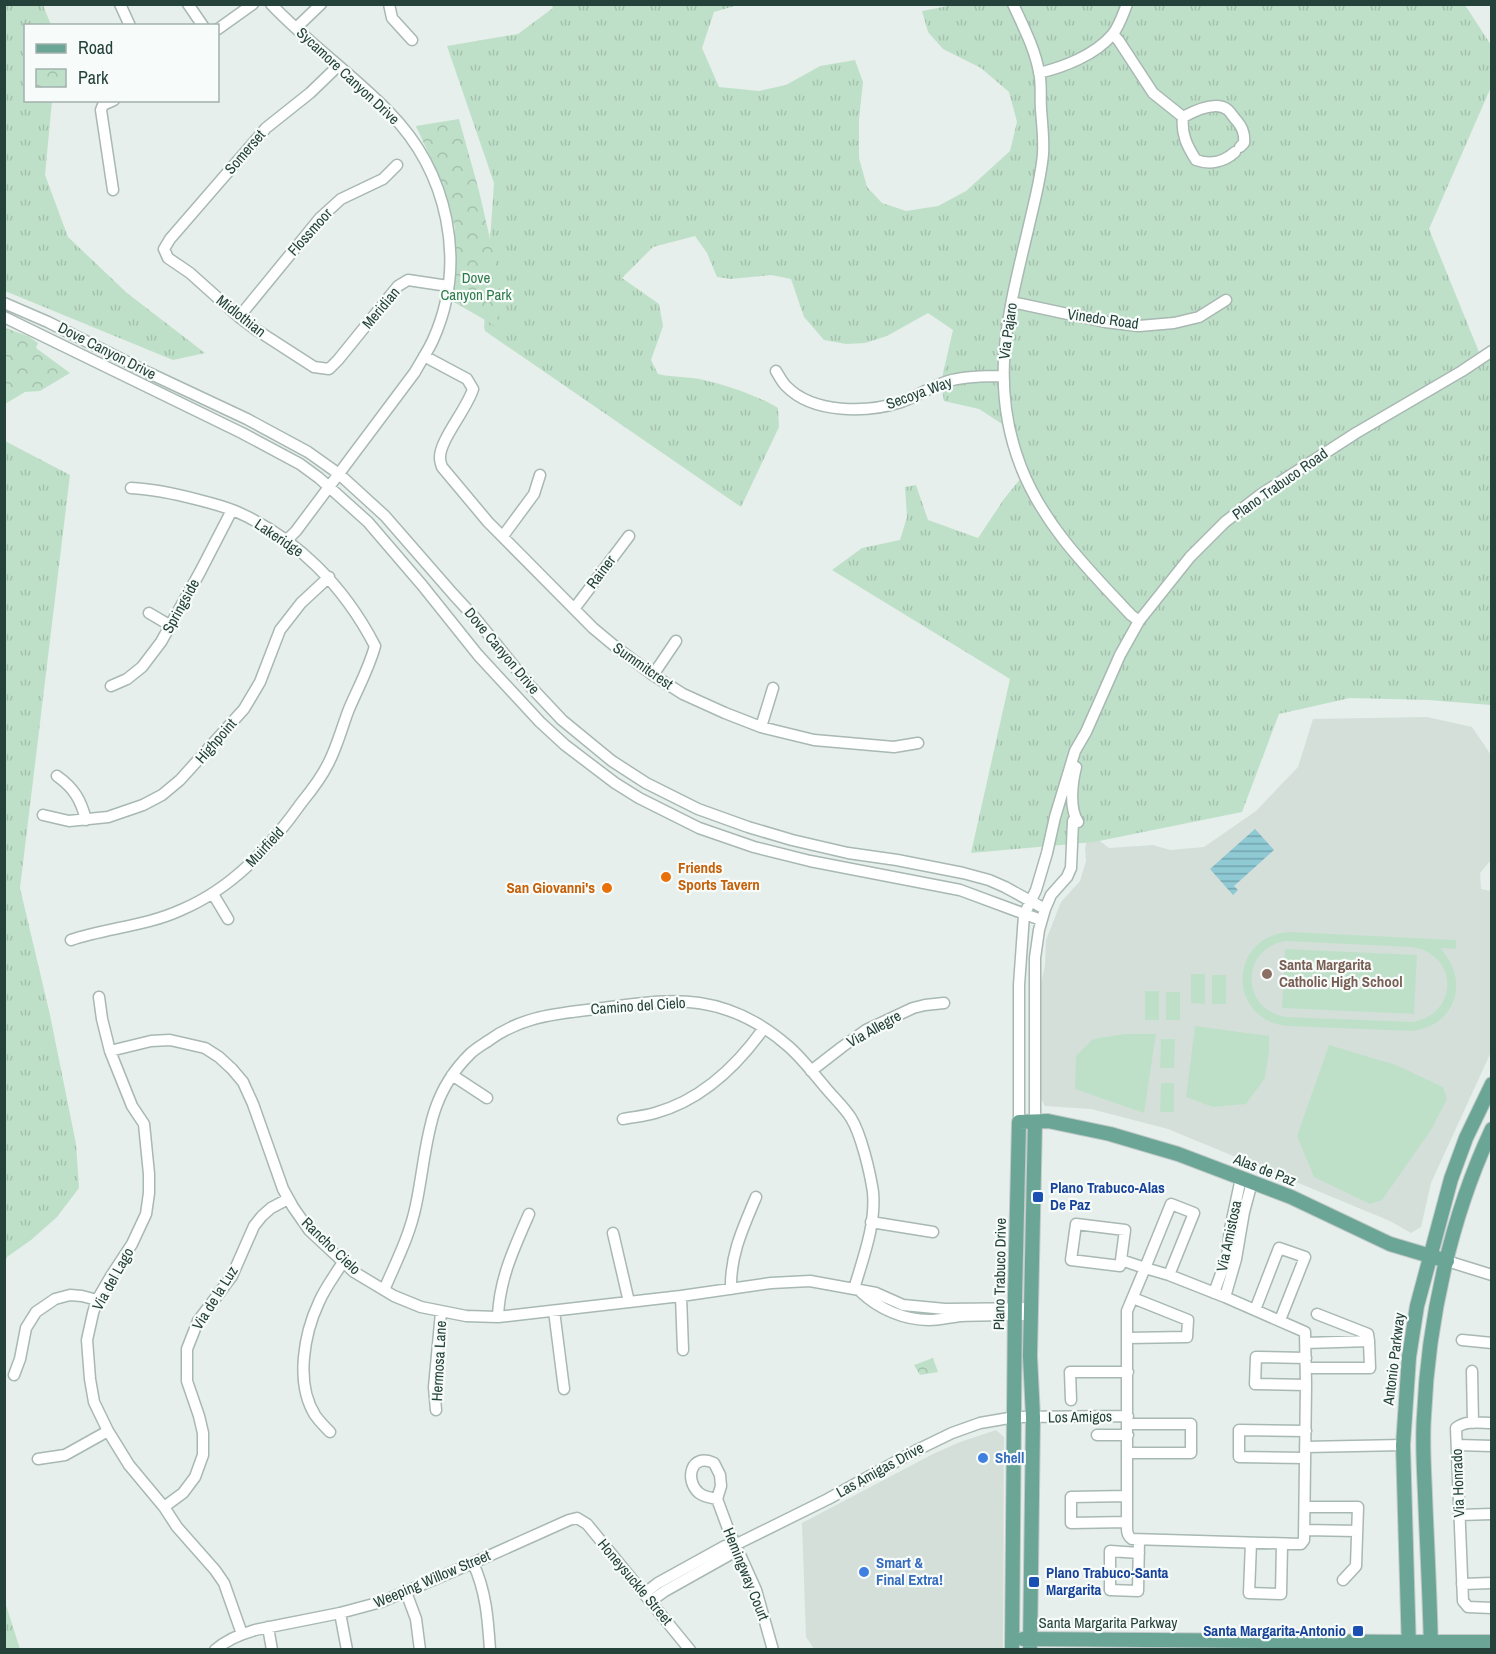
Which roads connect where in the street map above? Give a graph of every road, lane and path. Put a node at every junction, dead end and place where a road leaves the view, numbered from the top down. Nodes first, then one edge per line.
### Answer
1 (120, 4) edge
2 (188, 4) edge
3 (253, 4) edge
4 (271, 4) edge
5 (321, 4) edge
6 (389, 4) edge
7 (1013, 4) edge
8 (1127, 4) edge
9 (128, 24) edge
10 (202, 24) edge
11 (219, 28) edge
12 (296, 28) junction
13 (1113, 34) junction
14 (412, 40) dead end
15 (338, 66) junction
16 (1040, 73) junction
17 (110, 102) edge
18 (1183, 117) junction
19 (397, 165) dead end
20 (114, 190) dead end
21 (164, 249) joint
22 (448, 286) junction
23 (1226, 300) dead end
24 (1012, 302) junction
25 (4, 303) edge
26 (4, 316) edge
27 (238, 317) junction
28 (1491, 351) edge
29 (424, 356) junction
30 (329, 369) joint
31 (776, 371) dead end
32 (1003, 376) junction
33 (339, 474) junction
34 (540, 475) dead end
35 (329, 486) junction
36 (131, 488) dead end
37 (232, 510) junction
38 (503, 536) junction
39 (629, 536) dead end
40 (287, 540) junction
41 (329, 577) junction
42 (453, 594) junction
43 (438, 606) junction
44 (574, 609) junction
45 (149, 613) dead end
46 (1139, 621) junction
47 (171, 626) junction
48 (676, 641) dead end
49 (372, 657) joint
50 (653, 675) junction
51 (111, 686) dead end
52 (773, 688) dead end
53 (761, 727) junction
54 (1086, 732) junction
55 (918, 743) dead end
56 (57, 776) dead end
57 (43, 815) dead end
58 (86, 820) junction
59 (213, 894) junction
60 (1031, 900) junction
61 (1045, 909) junction
62 (1024, 915) junction
63 (228, 919) dead end
64 (1041, 920) junction
65 (71, 940) dead end
66 (99, 997) dead end
67 (944, 1003) dead end
68 (764, 1028) junction
69 (110, 1051) junction
70 (811, 1071) junction
71 (452, 1075) junction
72 (1491, 1084) edge
73 (486, 1098) dead end
74 (623, 1119) dead end
75 (1019, 1122) junction
76 (1035, 1122) junction
77 (1491, 1129) edge
78 (1246, 1180) junction
79 (756, 1197) dead end
80 (288, 1199) junction
81 (529, 1214) dead end
82 (871, 1222) junction
83 (933, 1232) dead end
84 (613, 1233) dead end
85 (1430, 1256) junction
86 (1121, 1260) junction
87 (1447, 1261) junction
88 (343, 1262) junction
89 (1145, 1268) junction
90 (1169, 1275) junction
91 (1491, 1275) edge
92 (731, 1289) junction
93 (384, 1290) junction
94 (857, 1290) junction
95 (1220, 1295) junction
96 (681, 1296) junction
97 (1133, 1298) junction
98 (98, 1300) junction
99 (629, 1302) junction
100 (930, 1308) junction
101 (903, 1310) junction
102 (1255, 1310) junction
103 (554, 1311) junction
104 (1015, 1311) junction
105 (1032, 1311) junction
106 (441, 1312) junction
107 (1317, 1314) dead end
108 (498, 1317) junction
109 (928, 1320) junction
110 (1280, 1320) junction
111 (1127, 1338) junction
112 (1462, 1340) dead end
113 (1370, 1341) junction
114 (1306, 1343) junction
115 (1491, 1343) edge
116 (683, 1350) dead end
117 (1306, 1363) junction
118 (1472, 1371) dead end
119 (1128, 1372) junction
120 (14, 1375) dead end
121 (1306, 1385) junction
122 (564, 1389) dead end
123 (1071, 1400) dead end
124 (436, 1410) dead end
125 (1032, 1417) junction
126 (1015, 1418) junction
127 (1473, 1423) junction
128 (1491, 1423) edge
129 (1128, 1425) junction
130 (108, 1431) junction
131 (1306, 1431) junction
132 (330, 1432) dead end
133 (1097, 1435) dead end
134 (1403, 1445) junction
135 (1457, 1445) junction
136 (1491, 1446) edge
137 (1305, 1447) junction
138 (1128, 1453) junction
139 (1305, 1458) junction
140 (39, 1459) dead end
141 (1127, 1496) junction
142 (717, 1499) dead end
143 (1305, 1507) junction
144 (164, 1508) junction
145 (1491, 1514) edge
146 (1459, 1515) junction
147 (577, 1518) joint
148 (1127, 1522) junction
149 (1304, 1530) junction
150 (1357, 1531) junction
151 (1139, 1540) junction
152 (1251, 1544) junction
153 (1282, 1544) junction
154 (735, 1545) junction
155 (1139, 1553) junction
156 (473, 1563) junction
157 (1343, 1580) dead end
158 (1491, 1583) edge
159 (1462, 1584) junction
160 (405, 1592) junction
161 (648, 1597) junction
162 (1491, 1608) edge
163 (340, 1613) junction
164 (268, 1627) junction
165 (242, 1634) junction
166 (1491, 1642) edge
167 (1012, 1644) edge
168 (1030, 1644) edge
169 (1215, 1645) edge
170 (1408, 1646) edge
171 (1431, 1646) edge
172 (215, 1650) edge
173 (272, 1650) edge
174 (347, 1650) edge
175 (420, 1650) edge
176 (490, 1650) edge
177 (690, 1650) edge
178 (773, 1650) edge

1 - 9 street
2 - 10 street
3 - 11 street
4 - 12 street, Sycamore Canyon Drive
5 - 12 street
6 - 14 street
7 - 16 street, Via Pajaro
8 - 13 street
12 - 15 street, Sycamore Canyon Drive
13 - 16 street
13 - 18 street
15 - 21 street, Somerset
15 - 22 street, Sycamore Canyon Drive
16 - 24 street, Via Pajaro
17 - 20 street
18 - 18 street
19 - 27 street, Flossmoor
21 - 27 street, Midlothian
22 - 29 street, Sycamore Canyon Drive
22 - 30 street, Meridian
23 - 24 street, Vinedo Road
24 - 32 street, Via Pajaro
25 - 33 street, Dove Canyon Drive
26 - 35 street, Dove Canyon Drive
27 - 30 street, Midlothian
28 - 46 street, Plano Trabuco Road
29 - 33 street, Sycamore Canyon Drive
29 - 38 street, Summitcrest
31 - 32 street, Secoya Way
32 - 46 street, Via Pajaro
33 - 35 street, Sycamore Canyon Drive
33 - 42 street, Dove Canyon Drive
34 - 38 street
35 - 40 street, Sycamore Canyon Drive
35 - 43 street, Dove Canyon Drive
36 - 37 street, Lakeridge
37 - 40 street, Lakeridge
37 - 47 street, Springside
38 - 44 street, Summitcrest
39 - 44 street, Rainer
40 - 41 street, Lakeridge
41 - 49 street, Lakeridge
41 - 58 street, Highpoint
42 - 43 street
42 - 60 street, Dove Canyon Drive
43 - 62 street, Dove Canyon Drive
44 - 50 street, Summitcrest
45 - 47 street
46 - 54 street, Plano Trabuco Road
47 - 51 street, Springside
48 - 50 street
49 - 59 street, Muirfield
50 - 53 street, Summitcrest
52 - 53 street
53 - 55 street, Summitcrest
54 - 60 street, Plano Trabuco Road
54 - 61 street, Plano Trabuco Road
56 - 58 street
57 - 58 street, Highpoint
59 - 63 street
59 - 65 street, Muirfield
60 - 61 street, Dove Canyon Drive
60 - 62 street, Plano Trabuco Drive
61 - 64 street
62 - 64 street, Dove Canyon Drive
62 - 75 street, Plano Trabuco Drive
64 - 76 street
66 - 69 street, Via del Lago
67 - 70 street, Via Allegre
68 - 70 street, Camino del Cielo
68 - 71 street, Camino del Cielo
68 - 74 street
69 - 80 street, Rancho Cielo
69 - 98 street, Via del Lago
70 - 82 street, Camino del Cielo
71 - 73 street
71 - 93 street, Camino del Cielo
72 - 85 main road, Antonio Parkway
75 - 76 main road, Alas de Paz
75 - 104 main road, Plano Trabuco Drive
76 - 78 main road, Alas de Paz
76 - 105 main road
77 - 87 main road
78 - 85 main road, Alas de Paz
78 - 95 street, Via Amistosa
79 - 92 street
80 - 88 street, Rancho Cielo
80 - 144 street, Via de la Luz
81 - 108 street
82 - 83 street
82 - 94 street, Camino del Cielo
84 - 99 street
85 - 87 main road, Alas de Paz
85 - 134 main road, Antonio Parkway
86 - 86 street, Via Amistosa
86 - 89 street, Via Amistosa
87 - 91 street, Alas de Paz
87 - 171 main road
88 - 93 street, Rancho Cielo
88 - 132 street
89 - 90 street, Via Amistosa
89 - 90 street
89 - 97 street
90 - 95 street, Via Amistosa
92 - 94 street, Rancho Cielo
92 - 96 street, Rancho Cielo
93 - 106 street, Rancho Cielo
94 - 101 street, Rancho Cielo
95 - 102 street, Via Amistosa
96 - 99 street, Rancho Cielo
96 - 116 street
97 - 111 street
97 - 111 street
98 - 120 street
98 - 130 street, Via del Lago
99 - 103 street, Rancho Cielo
100 - 101 street, Rancho Cielo
100 - 104 street, Rancho Cielo
100 - 109 street
101 - 109 street, Rancho Cielo
102 - 110 street, Via Amistosa
102 - 110 street
103 - 108 street, Rancho Cielo
103 - 122 street
104 - 105 street, Rancho Cielo
104 - 109 street, Rancho Cielo
104 - 126 main road, Plano Trabuco Drive
105 - 125 main road
106 - 108 street, Rancho Cielo
106 - 124 street, Hermosa Lane
107 - 113 street
110 - 114 street, Via Amistosa
111 - 119 street
112 - 115 street
113 - 114 street
113 - 117 street
114 - 117 street
117 - 121 street
117 - 121 street
118 - 127 street
119 - 123 street
119 - 129 street
121 - 131 street
125 - 126 street, Las Amigas Drive
125 - 129 street, Los Amigos
125 - 168 main road
126 - 154 street, Las Amigas Drive
126 - 167 main road, Plano Trabuco Drive
127 - 128 street
127 - 135 street, Via Honrado
129 - 133 street
129 - 138 street
129 - 138 street
130 - 140 street
130 - 144 street, Via del Lago
131 - 137 street
131 - 139 street
134 - 137 street
134 - 170 main road, Antonio Parkway
135 - 136 street
135 - 146 street, Via Honrado
137 - 139 street
138 - 141 street
139 - 143 street
141 - 148 street
141 - 148 street
142 - 154 street, Hemingway Court
143 - 149 street
143 - 150 street
144 - 165 street, Via del Lago
145 - 146 street
146 - 159 street, Via Honrado
147 - 156 street, Weeping Willow Street
147 - 161 street, Honeysuckle Street
148 - 151 street
149 - 150 street
149 - 153 street
150 - 157 street
151 - 152 street
151 - 155 street
152 - 153 street
152 - 153 street
154 - 161 street, Las Amigas Drive
154 - 178 street, Hemingway Court
155 - 155 street
156 - 160 street, Weeping Willow Street
156 - 176 street
158 - 159 street
159 - 162 street, Via Honrado
160 - 163 street, Weeping Willow Street
160 - 175 street
161 - 177 street, Honeysuckle Street
163 - 164 street, Weeping Willow Street
163 - 174 street
164 - 165 street, Weeping Willow Street
164 - 173 street
165 - 172 street, Weeping Willow Street
166 - 171 main road, Santa Margarita Parkway
167 - 168 main road, Santa Margarita Parkway
168 - 169 main road, Santa Margarita Parkway
169 - 170 main road, Santa Margarita Parkway
170 - 171 main road, Santa Margarita Parkway

